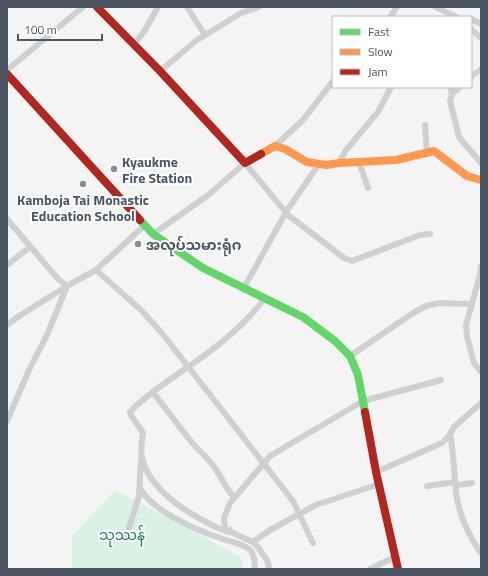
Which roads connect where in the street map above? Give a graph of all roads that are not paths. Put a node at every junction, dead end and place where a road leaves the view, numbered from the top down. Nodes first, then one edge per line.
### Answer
1 (83, 7) edge
2 (97, 7) edge
3 (158, 7) edge
4 (187, 7) edge
5 (259, 7) edge
6 (397, 7) edge
7 (435, 7) edge
8 (391, 16) edge
9 (455, 16) edge
10 (472, 30) edge
11 (205, 35) junction
12 (481, 38) edge
13 (134, 45) junction
14 (481, 69) edge
15 (7, 70) edge
16 (160, 71) junction
17 (7, 74) edge
18 (472, 76) edge
19 (332, 82) edge
20 (390, 88) edge
21 (450, 88) edge
22 (459, 88) edge
23 (452, 94) junction
24 (425, 125) dead end
25 (275, 146) junction
26 (427, 153) junction
27 (358, 162) junction
28 (245, 163) junction
29 (339, 163) junction
30 (481, 163) edge
31 (319, 164) junction
32 (481, 180) edge
33 (368, 188) dead end
34 (286, 212) junction
35 (7, 219) edge
36 (145, 225) junction
37 (10, 228) edge
38 (153, 234) junction
39 (430, 234) dead end
40 (30, 246) junction
41 (7, 265) edge
42 (481, 266) edge
43 (96, 270) junction
44 (68, 286) junction
45 (244, 288) junction
46 (479, 289) edge
47 (265, 298) junction
48 (472, 304) junction
49 (7, 325) edge
50 (350, 356) junction
51 (188, 367) junction
52 (480, 369) edge
53 (441, 380) dead end
54 (153, 393) junction
55 (363, 401) junction
56 (481, 404) edge
57 (7, 421) edge
58 (450, 434) junction
59 (141, 456) junction
60 (263, 463) junction
61 (376, 472) junction
62 (455, 482) junction
63 (472, 483) dead end
64 (379, 484) junction
65 (427, 486) dead end
66 (140, 488) junction
67 (234, 497) junction
68 (299, 514) junction
69 (225, 517) junction
70 (225, 531) junction
71 (233, 533) junction
72 (126, 537) dead end
73 (253, 542) junction
74 (314, 543) dead end
75 (481, 553) edge
76 (395, 557) junction
77 (255, 569) edge
78 (269, 569) edge
79 (370, 569) edge
80 (398, 569) edge

1 - 15 street
2 - 13 street
3 - 13 street
4 - 11 street
5 - 11 street
6 - 8 street
7 - 9 street
10 - 12 street
11 - 16 street
13 - 16 street
14 - 18 street
16 - 28 street
17 - 36 street
19 - 25 street
20 - 29 street
21 - 23 street
22 - 23 street
23 - 30 street
24 - 26 street
25 - 28 street
25 - 31 street
26 - 27 street
26 - 32 street
27 - 29 street
27 - 33 street
28 - 34 street
28 - 38 street
29 - 31 street
31 - 34 street
34 - 39 street
34 - 45 street
35 - 37 street
36 - 38 street
36 - 43 street
37 - 40 street
38 - 45 street
40 - 41 street
40 - 44 street
42 - 46 street
43 - 44 street
43 - 51 street
44 - 49 street
44 - 57 street
45 - 47 street
46 - 48 street
47 - 50 street
47 - 51 street
48 - 50 street
48 - 52 street
50 - 55 street
51 - 54 street
51 - 60 street
53 - 55 street
54 - 59 street
54 - 67 street
55 - 60 street
55 - 61 street
56 - 58 street
58 - 61 street
58 - 62 street
59 - 66 street
59 - 70 street
60 - 67 street
60 - 68 street
61 - 64 street
62 - 63 street
62 - 65 street
62 - 75 street
64 - 68 street
64 - 76 street
66 - 72 street
66 - 77 street
67 - 69 street
68 - 73 street
68 - 74 street
69 - 70 street
69 - 71 street
70 - 71 street
71 - 73 street
73 - 78 street
76 - 79 street
76 - 80 street

